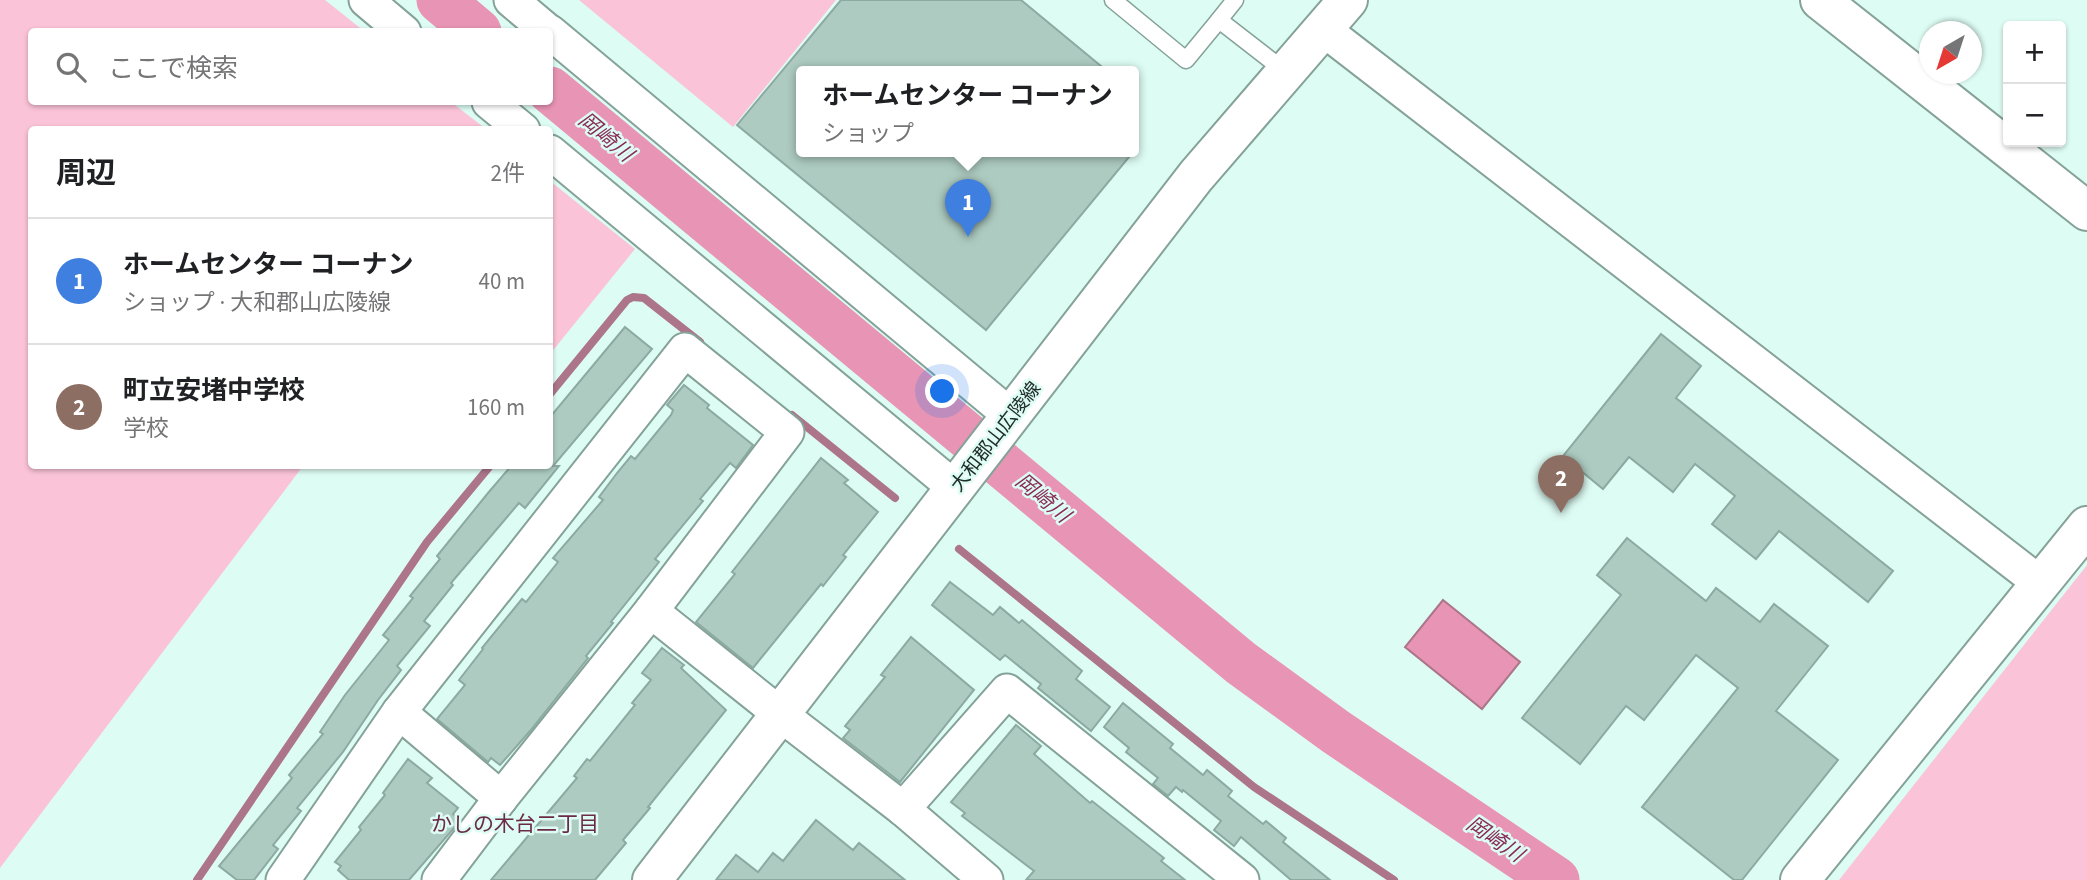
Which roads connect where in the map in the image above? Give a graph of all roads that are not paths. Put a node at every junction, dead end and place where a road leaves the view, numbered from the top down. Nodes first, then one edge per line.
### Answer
1 (366, 0) edge
2 (511, 0) edge
3 (1113, 0) edge
4 (1235, 0) edge
5 (1348, 0) edge
6 (1819, 0) edge
7 (1219, 20) junction
8 (399, 28) edge
9 (544, 28) edge
10 (1323, 29) junction
11 (553, 35) edge
12 (1286, 72) junction
13 (493, 105) edge
14 (518, 126) edge
15 (553, 154) edge
16 (2087, 211) edge
17 (1011, 416) junction
18 (955, 488) junction
19 (2087, 526) edge
20 (2040, 583) junction
21 (652, 611) junction
22 (399, 712) junction
23 (779, 714) junction
24 (501, 798) junction
25 (903, 809) junction
26 (972, 876) edge
27 (283, 880) edge
28 (439, 880) edge
29 (652, 880) edge
30 (1242, 880) edge
31 (1800, 880) edge

1 - 8 street
2 - 9 street
3 - 7 lane
4 - 7 lane
5 - 10 main road, 大和郡山広陵線
6 - 16 main road
7 - 12 lane
10 - 12 main road, 大和郡山広陵線
10 - 20 street
11 - 17 street
12 - 17 main road, 大和郡山広陵線
13 - 14 street
15 - 18 street
17 - 18 main road, 大和郡山広陵線
18 - 23 main road, 大和郡山広陵線
19 - 20 main road
20 - 31 main road
21 - 22 street
21 - 23 street
21 - 24 street
22 - 24 street
22 - 27 street
23 - 25 street
23 - 29 main road, 大和郡山広陵線
24 - 28 street
25 - 26 street
25 - 30 street

